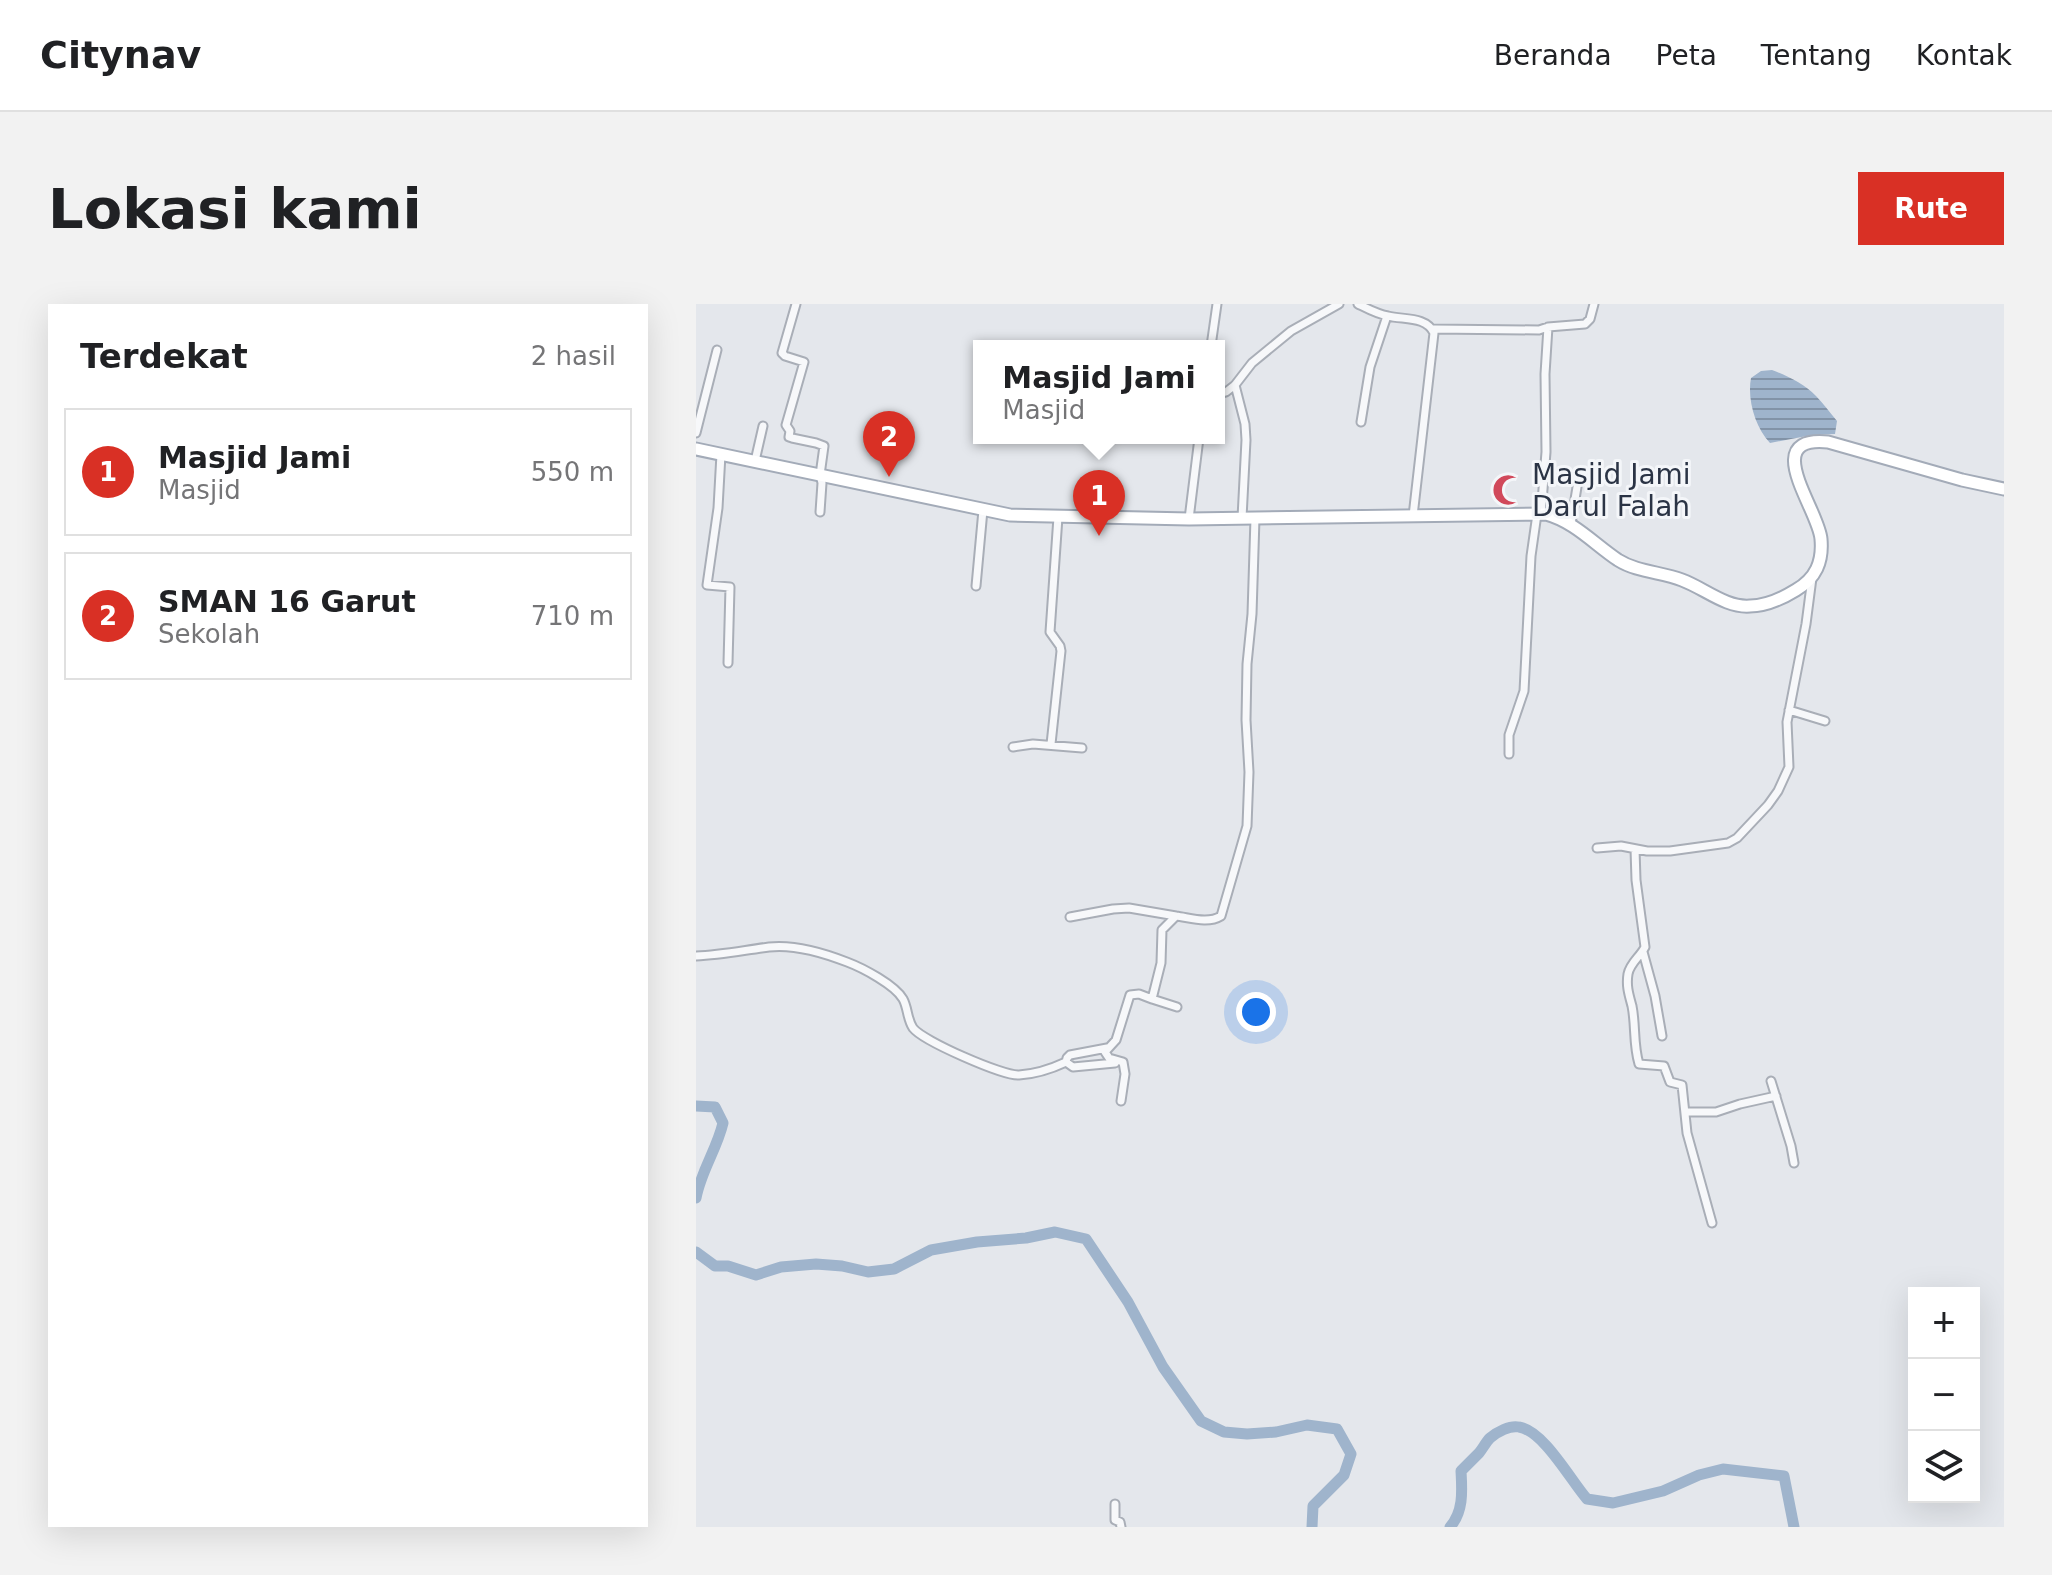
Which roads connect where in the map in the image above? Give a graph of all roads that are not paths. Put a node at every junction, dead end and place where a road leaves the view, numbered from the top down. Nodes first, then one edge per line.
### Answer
1 (796, 304) edge
2 (1217, 304) edge
3 (1339, 304) edge
4 (1358, 304) edge
5 (1391, 304) edge
6 (1594, 304) edge
7 (1388, 316) junction
8 (1548, 327) junction
9 (1433, 329) junction
10 (1212, 340) edge
11 (717, 350) dead end
12 (1235, 385) junction
13 (1225, 392) edge
14 (1361, 422) dead end
15 (763, 426) dead end
16 (696, 433) edge
17 (1198, 444) edge
18 (696, 449) edge
19 (721, 454) junction
20 (755, 461) junction
21 (820, 475) junction
22 (1577, 487) dead end
23 (2004, 489) edge
24 (983, 510) junction
25 (820, 512) dead end
26 (1539, 514) junction
27 (1413, 516) junction
28 (1058, 517) junction
29 (1248, 518) junction
30 (1189, 519) junction
31 (1571, 524) junction
32 (1812, 578) junction
33 (976, 586) dead end
34 (728, 663) dead end
35 (1789, 710) junction
36 (1825, 721) dead end
37 (1051, 744) junction
38 (1013, 747) dead end
39 (1082, 748) dead end
40 (1509, 754) dead end
41 (1597, 848) dead end
42 (1635, 849) junction
43 (1176, 916) junction
44 (1070, 917) dead end
45 (1643, 952) junction
46 (696, 956) edge
47 (1152, 999) junction
48 (1177, 1007) dead end
49 (1662, 1036) dead end
50 (1107, 1048) junction
51 (1066, 1062) junction
52 (1123, 1062) junction
53 (1771, 1081) dead end
54 (1776, 1096) junction
55 (1121, 1101) dead end
56 (1685, 1112) junction
57 (1794, 1163) dead end
58 (1712, 1223) dead end
59 (1115, 1504) dead end
60 (1121, 1527) edge

1 - 21 street
2 - 10 street
3 - 12 street
4 - 7 street
5 - 7 street
6 - 8 street
7 - 9 street
7 - 14 street
8 - 9 street
8 - 26 street
9 - 27 street
11 - 16 street
12 - 13 street
12 - 29 street
15 - 20 street
17 - 30 street
18 - 19 main road
19 - 20 main road
19 - 34 street
20 - 21 main road
21 - 24 main road
21 - 25 street
22 - 31 street
23 - 32 main road
24 - 28 main road
24 - 33 street
26 - 27 main road
26 - 31 main road
26 - 40 street
27 - 29 main road
28 - 30 main road
28 - 37 street
29 - 30 main road
29 - 43 street
31 - 32 main road
32 - 35 street
35 - 36 street
35 - 42 street
37 - 38 street
37 - 39 street
41 - 42 street
42 - 45 street
43 - 44 street
43 - 47 street
45 - 49 street
45 - 56 street
46 - 51 street
47 - 48 street
47 - 50 street
50 - 51 street
50 - 52 street
51 - 52 street
52 - 55 street
53 - 54 street
54 - 56 street
54 - 57 street
56 - 58 street
59 - 60 street

